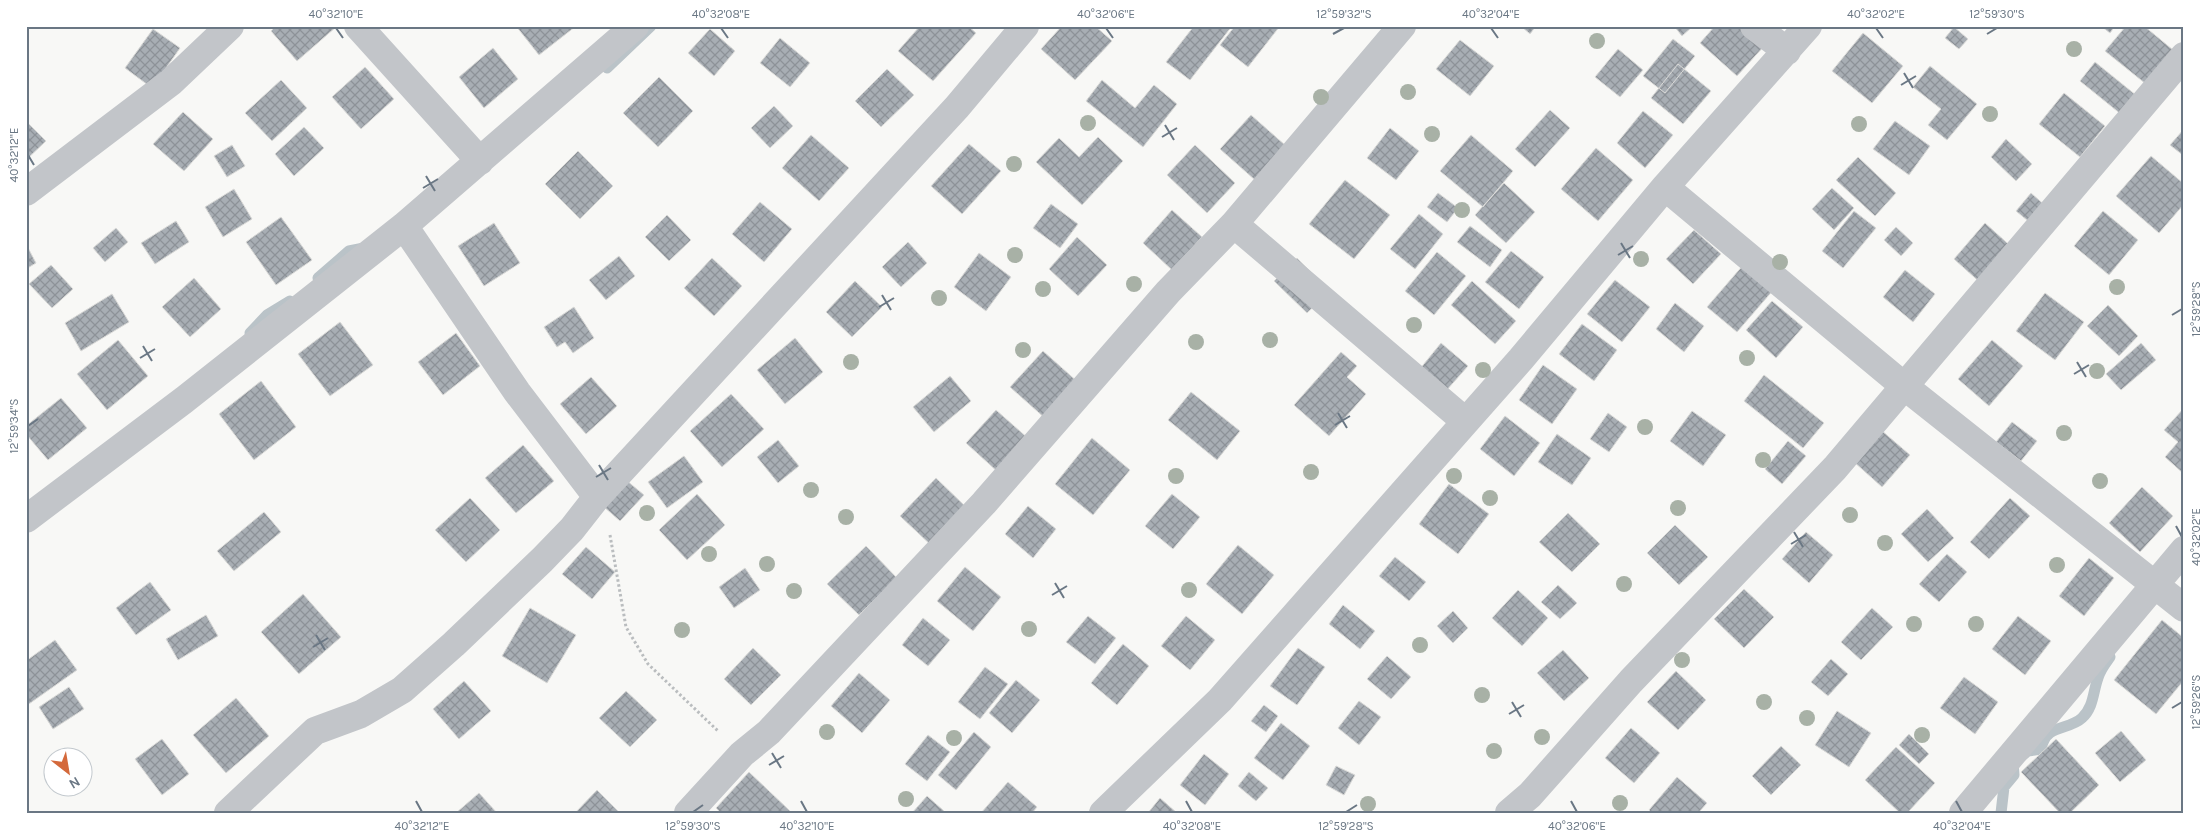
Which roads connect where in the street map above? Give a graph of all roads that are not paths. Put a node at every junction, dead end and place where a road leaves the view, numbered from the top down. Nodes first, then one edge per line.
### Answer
1 (230, 26) edge
2 (358, 26) edge
3 (635, 26) edge
4 (1025, 26) edge
5 (1402, 26) edge
6 (1754, 26) edge
7 (1808, 26) edge
8 (1787, 51) junction
9 (2184, 56) edge
10 (480, 161) junction
11 (1665, 187) junction
12 (26, 192) edge
13 (1234, 224) junction
14 (404, 226) junction
15 (1904, 386) junction
16 (1465, 422) junction
17 (597, 497) junction
18 (26, 519) edge
19 (2184, 550) edge
20 (2154, 586) junction
21 (2184, 608) edge
22 (228, 813) edge
23 (688, 813) edge
24 (1103, 813) edge
25 (1509, 813) edge
26 (1963, 813) edge

1 - 12 street
2 - 10 street
3 - 10 street
4 - 17 street
5 - 13 street
6 - 8 street
7 - 8 street
8 - 11 street
9 - 15 street
10 - 14 street
11 - 15 street
11 - 16 street
13 - 16 street
13 - 23 street
14 - 17 street
14 - 18 street
15 - 20 street
15 - 25 street
16 - 24 street
17 - 22 street
19 - 20 street
20 - 21 street
20 - 26 street

